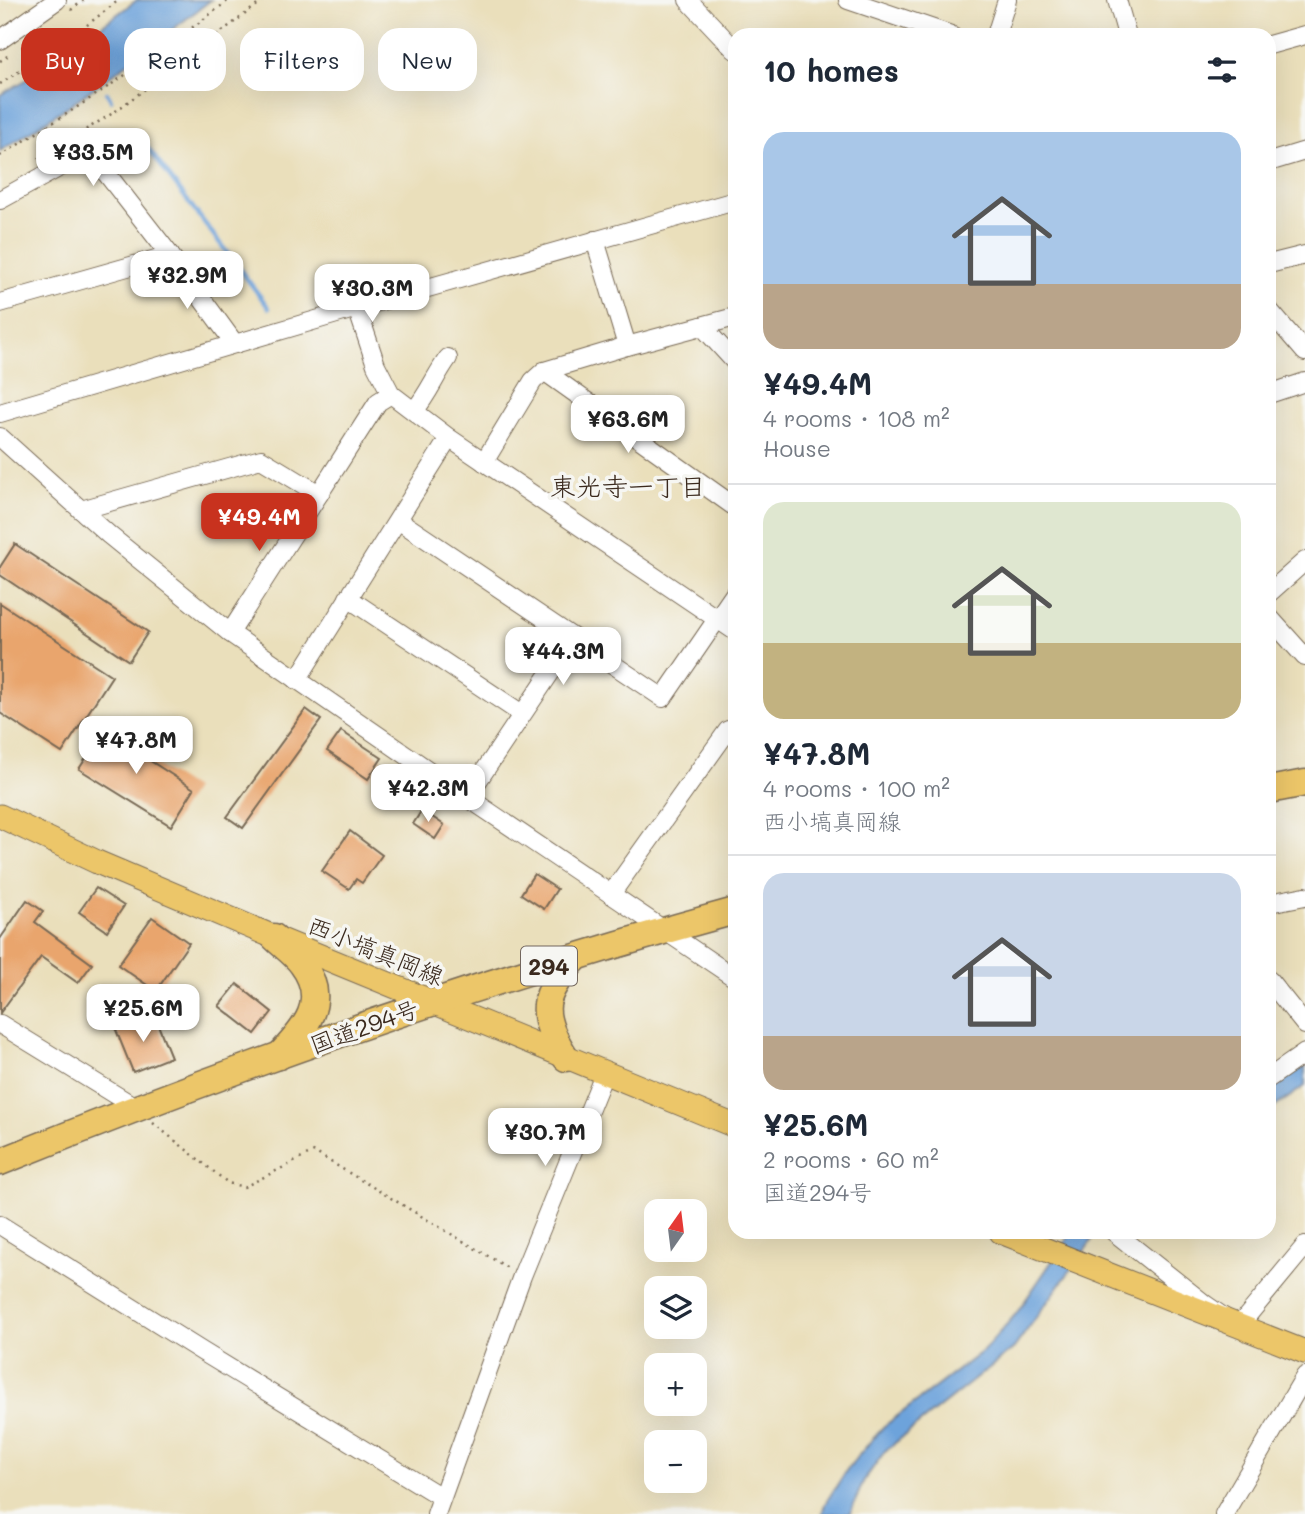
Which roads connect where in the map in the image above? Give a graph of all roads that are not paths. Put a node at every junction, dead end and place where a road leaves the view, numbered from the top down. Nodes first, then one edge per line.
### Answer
1 (57, 0) edge
2 (688, 0) edge
3 (848, 0) edge
4 (1007, 0) edge
5 (1117, 0) edge
6 (930, 28) edge
7 (998, 28) edge
8 (1125, 28) edge
9 (1305, 35) edge
10 (0, 40) edge
11 (728, 43) edge
12 (1276, 43) edge
13 (1305, 151) edge
14 (1276, 160) edge
15 (0, 201) edge
16 (728, 203) edge
17 (595, 240) junction
18 (1305, 254) edge
19 (170, 255) junction
20 (1276, 262) edge
21 (0, 303) edge
22 (357, 308) junction
23 (1276, 318) edge
24 (728, 319) edge
25 (702, 327) junction
26 (235, 344) junction
27 (627, 345) junction
28 (1305, 352) edge
29 (728, 355) edge
30 (448, 359) dead end
31 (544, 372) junction
32 (1305, 382) edge
33 (1276, 392) edge
34 (391, 394) junction
35 (414, 411) junction
36 (0, 413) edge
37 (0, 437) edge
38 (449, 438) junction
39 (484, 462) junction
40 (319, 494) junction
41 (728, 502) edge
42 (81, 510) junction
43 (398, 520) junction
44 (1305, 561) edge
45 (1276, 587) edge
46 (348, 598) junction
47 (728, 603) edge
48 (717, 619) junction
49 (1276, 625) edge
50 (728, 626) edge
51 (230, 633) junction
52 (573, 639) junction
53 (1305, 657) edge
54 (297, 680) junction
55 (522, 714) junction
56 (728, 730) edge
57 (1305, 783) edge
58 (1276, 789) edge
59 (467, 797) junction
60 (0, 816) edge
61 (611, 894) junction
62 (1305, 896) edge
63 (1276, 902) edge
64 (728, 913) edge
65 (665, 930) junction
66 (274, 937) junction
67 (576, 958) junction
68 (728, 973) edge
69 (1276, 989) edge
70 (433, 1002) junction
71 (0, 1024) edge
72 (1305, 1025) edge
73 (1305, 1053) edge
74 (278, 1057) junction
75 (566, 1058) junction
76 (604, 1074) junction
77 (1276, 1074) edge
78 (135, 1107) junction
79 (728, 1123) edge
80 (0, 1162) edge
81 (0, 1224) edge
82 (1019, 1239) edge
83 (1123, 1239) edge
84 (1305, 1246) edge
85 (1238, 1326) junction
86 (1305, 1352) edge
87 (1305, 1376) edge
88 (439, 1505) edge
89 (1224, 1514) edge

1 - 10 street
2 - 11 street
3 - 6 street
4 - 7 street
5 - 8 street
9 - 12 street
13 - 14 street
15 - 19 street
16 - 17 street
17 - 22 street
17 - 27 street
18 - 20 street
19 - 21 street
19 - 26 street
22 - 26 street
22 - 34 street
23 - 28 street
24 - 25 street
25 - 27 street
25 - 29 street
26 - 36 street
27 - 31 street
30 - 35 street
31 - 39 street
31 - 41 street
32 - 33 street
34 - 35 street
34 - 40 street
35 - 38 street
37 - 42 street
38 - 39 street
38 - 43 street
39 - 48 street
40 - 42 street
40 - 51 street
42 - 51 street
43 - 46 street
43 - 52 street
44 - 45 street
46 - 54 street
46 - 55 street
47 - 48 street
48 - 50 street
48 - 52 street
49 - 53 street
51 - 54 street
52 - 55 street
54 - 59 street
55 - 59 street
56 - 61 street
57 - 58 highway
59 - 61 street
60 - 66 main road, 西小塙真岡線
61 - 65 street
62 - 63 street
64 - 65 highway, 国道294号 / 294
65 - 67 highway, 国道294号 / 294
65 - 68 street
66 - 70 main road, 西小塙真岡線
66 - 74 highway
67 - 70 highway, 国道294号 / 294
67 - 75 highway
69 - 72 street
70 - 74 highway, 国道294号 / 294
70 - 75 main road, 西小塙真岡線
71 - 78 street
73 - 77 street
74 - 78 highway, 国道294号 / 294
75 - 76 main road, 西小塙真岡線
76 - 79 main road, 西小塙真岡線
76 - 88 street
78 - 80 highway, 国道294号 / 294
81 - 88 street
82 - 85 main road
83 - 85 street
84 - 85 street
85 - 86 main road
87 - 89 street

